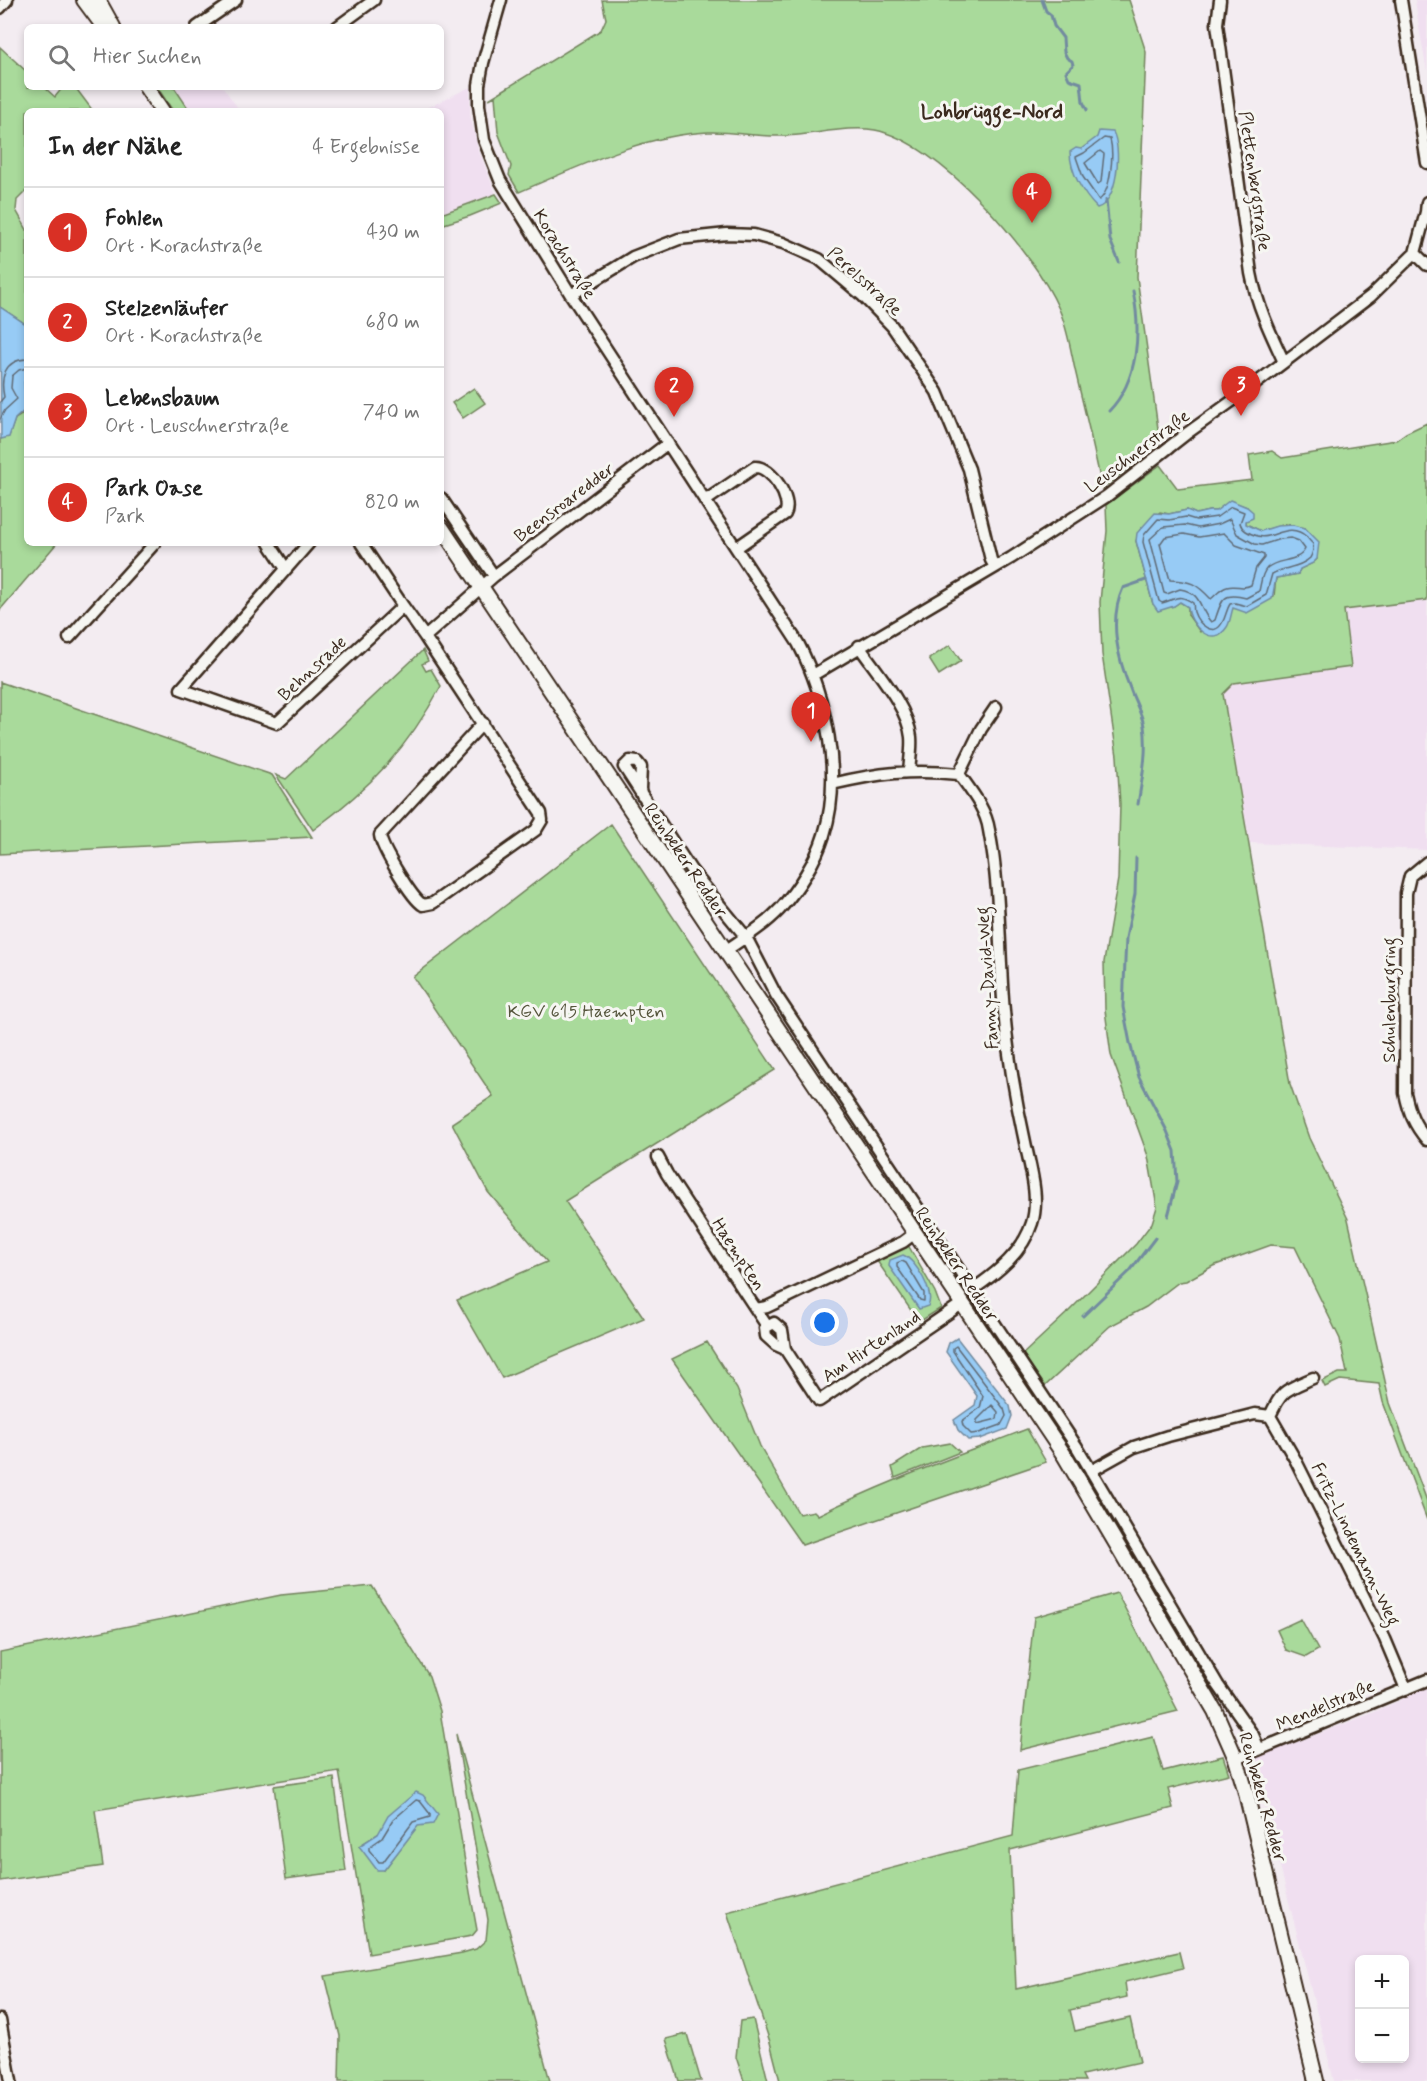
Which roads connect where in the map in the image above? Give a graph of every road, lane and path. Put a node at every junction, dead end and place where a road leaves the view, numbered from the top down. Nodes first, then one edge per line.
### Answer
1 (7, 0) edge
2 (84, 0) edge
3 (98, 0) edge
4 (236, 0) edge
5 (374, 0) edge
6 (501, 0) edge
7 (1220, 0) edge
8 (1401, 0) edge
9 (0, 8) edge
10 (102, 24) edge
11 (111, 24) edge
12 (201, 24) edge
13 (343, 24) edge
14 (148, 90) edge
15 (160, 108) edge
16 (1427, 163) edge
17 (1427, 202) edge
18 (1415, 253) junction
19 (1427, 265) edge
20 (571, 294) junction
21 (1284, 362) junction
22 (668, 443) junction
23 (705, 501) junction
24 (444, 502) edge
25 (444, 531) edge
26 (153, 546) edge
27 (271, 546) edge
28 (306, 546) edge
29 (363, 546) edge
30 (736, 548) junction
31 (995, 567) junction
32 (286, 569) junction
33 (494, 576) junction
34 (482, 588) junction
35 (403, 606) junction
36 (425, 637) junction
37 (69, 638) dead end
38 (859, 646) junction
39 (813, 675) junction
40 (996, 707) dead end
41 (483, 723) junction
42 (909, 771) junction
43 (959, 774) junction
44 (832, 784) junction
45 (642, 796) dead end
46 (1427, 862) edge
47 (746, 937) junction
48 (725, 951) junction
49 (1427, 1140) edge
50 (658, 1157) dead end
51 (915, 1233) junction
52 (972, 1290) junction
53 (963, 1304) junction
54 (756, 1309) junction
55 (1312, 1378) dead end
56 (1270, 1416) junction
57 (1091, 1471) junction
58 (1427, 1680) edge
59 (1406, 1689) junction
60 (1259, 1749) junction
61 (1236, 1759) junction
62 (0, 2020) edge
63 (11, 2081) edge
64 (1316, 2081) edge

1 - 9 street
2 - 10 main road
3 - 11 main road
4 - 12 street
5 - 13 street
6 - 20 street, Korachstraße
7 - 21 street, Plettenbergstraße
8 - 16 street
14 - 15 main road
17 - 18 street, Leuschnerstraße
18 - 19 street
18 - 21 street, Leuschnerstraße
20 - 22 street, Korachstraße
20 - 31 street, Perelsstraße
21 - 31 street, Leuschnerstraße
22 - 23 street, Korachstraße
22 - 33 street, Beensroaredder
23 - 30 street, Korachstraße
23 - 30 street
24 - 33 street
25 - 34 main road, Reinbeker Redder
26 - 37 street
27 - 32 street
28 - 32 street, Behnsrade
29 - 35 street
30 - 39 street, Korachstraße
31 - 38 street, Leuschnerstraße
32 - 35 street, Behnsrade
33 - 34 street, Beensroaredder
34 - 36 street
34 - 48 main road, Reinbeker Redder
35 - 36 street
36 - 41 street
38 - 39 street, Leuschnerstraße
38 - 42 street
39 - 44 street, Korachstraße
40 - 43 street
41 - 41 street
42 - 43 street
42 - 44 street
43 - 52 street, Fanny-David-Weg
44 - 47 street, Korachstraße
45 - 47 street, Reinbeker Redder
46 - 49 street, Schulenburgring
47 - 48 street, Korachstraße
47 - 52 street, Reinbeker Redder
48 - 51 main road, Reinbeker Redder
50 - 54 street, Haempten
51 - 53 main road, Reinbeker Redder
51 - 54 street, Haempten
52 - 57 street, Reinbeker Redder
53 - 54 street, Am Hirtenland
53 - 61 main road, Reinbeker Redder
55 - 56 street
56 - 57 street
56 - 59 street, Fritz-Lindemann-Weg
57 - 60 street, Reinbeker Redder
58 - 59 street, Mendelstraße
59 - 60 street, Mendelstraße
60 - 61 street, Mendelstraße
61 - 64 main road, Reinbeker Redder
62 - 63 street

